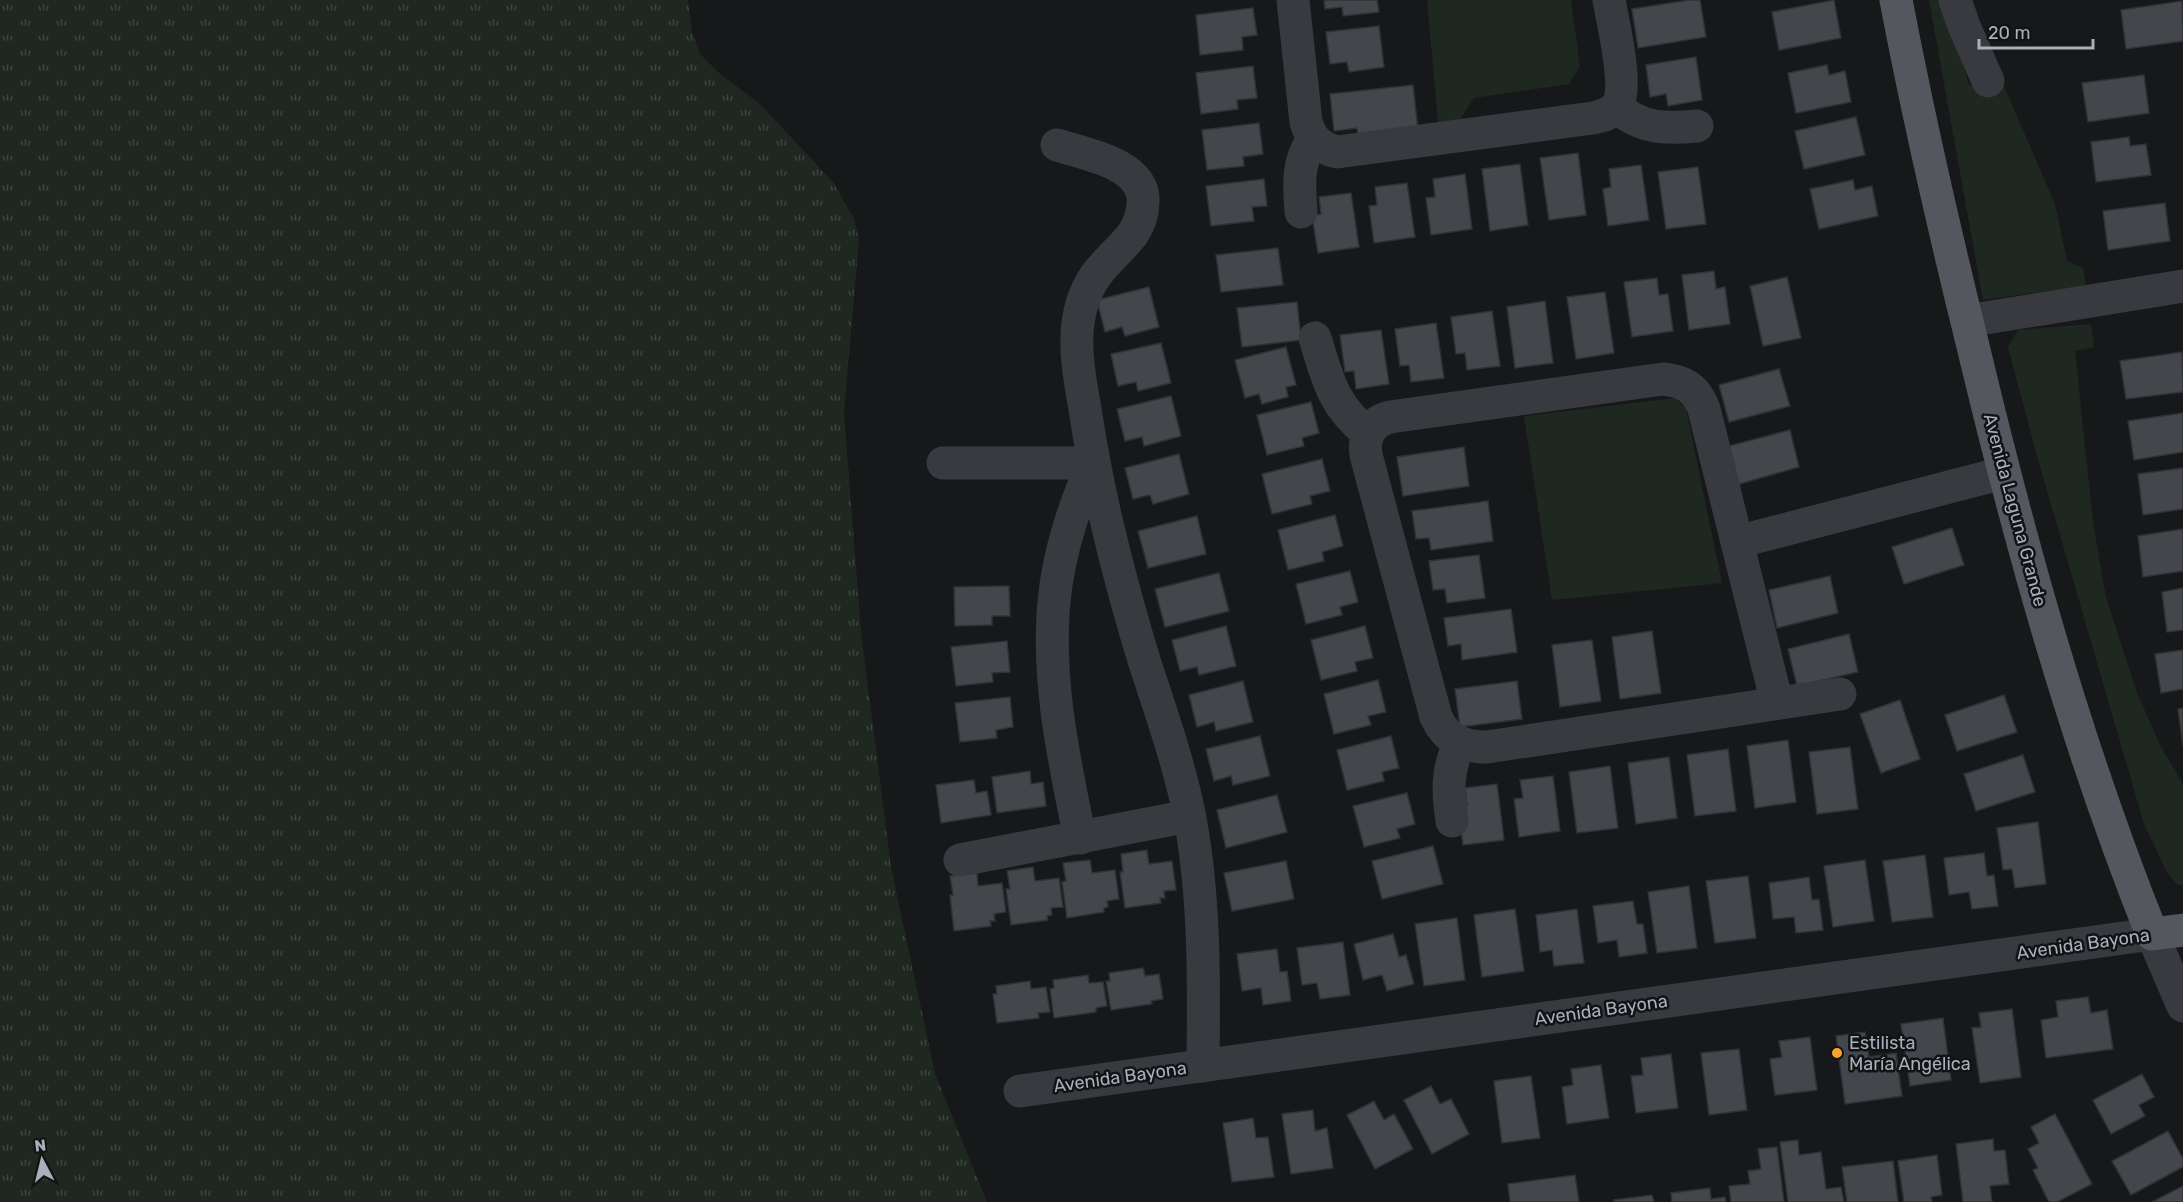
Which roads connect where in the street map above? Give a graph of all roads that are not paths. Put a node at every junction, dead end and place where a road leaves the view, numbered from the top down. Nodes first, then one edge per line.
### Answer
1 (1293, 0) edge
2 (1609, 0) edge
3 (1896, 0) edge
4 (1955, 0) edge
5 (1988, 81) dead end
6 (1616, 107) junction
7 (1697, 126) dead end
8 (1313, 139) junction
9 (1057, 145) dead end
10 (1301, 212) dead end
11 (2183, 286) edge
12 (1967, 321) junction
13 (1314, 338) dead end
14 (1368, 433) junction
15 (943, 463) dead end
16 (1093, 463) junction
17 (2003, 473) junction
18 (1737, 542) junction
19 (1840, 694) dead end
20 (1777, 703) junction
21 (1460, 744) junction
22 (1190, 816) junction
23 (1452, 820) dead end
24 (1080, 837) junction
25 (960, 860) dead end
26 (2167, 932) edge
27 (2183, 1006) edge
28 (1203, 1066) junction
29 (1020, 1091) dead end

1 - 8 street
2 - 6 street
3 - 12 main road, Avenida Laguna Grande
4 - 5 street
6 - 7 street
6 - 8 street
8 - 10 street
9 - 16 street
11 - 12 street
12 - 17 main road, Avenida Laguna Grande
13 - 14 street
14 - 18 street
14 - 21 street
15 - 16 street
16 - 22 street
16 - 24 street
17 - 18 street
17 - 26 main road, Avenida Laguna Grande
18 - 20 street
19 - 20 street
20 - 21 street
21 - 23 street
22 - 24 street
22 - 28 street
24 - 25 street
26 - 27 street, Avenida Laguna Grande
26 - 28 street, Avenida Bayona
28 - 29 street, Avenida Bayona

